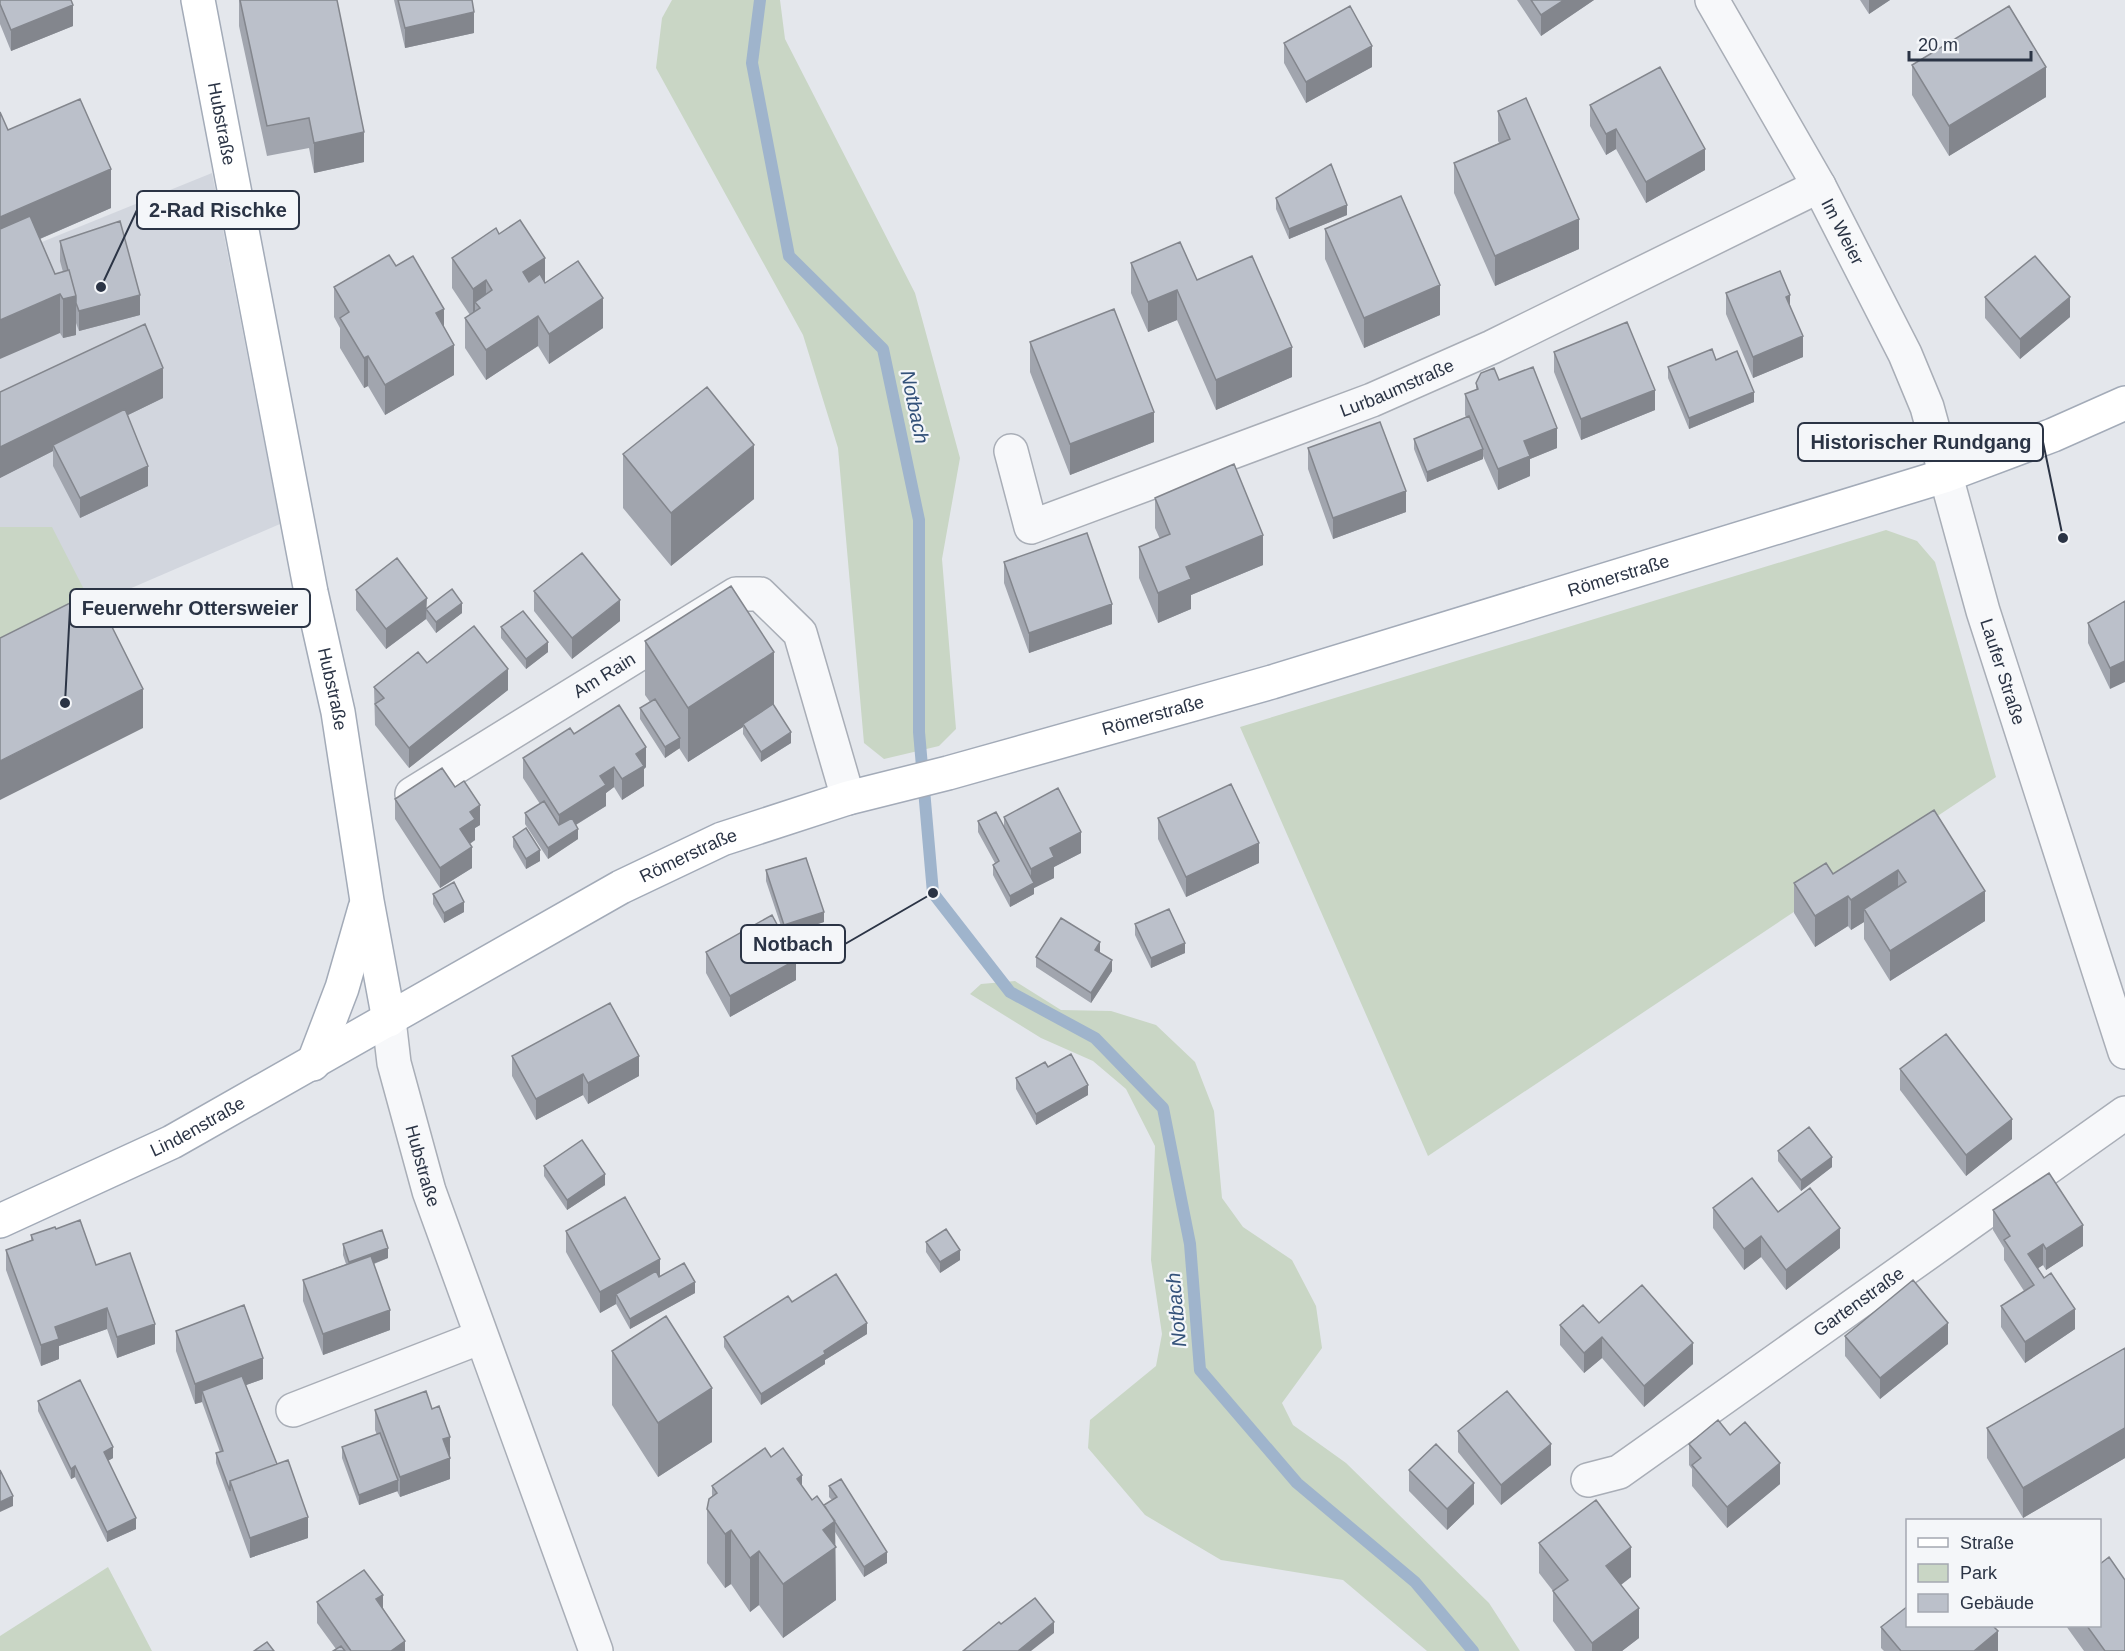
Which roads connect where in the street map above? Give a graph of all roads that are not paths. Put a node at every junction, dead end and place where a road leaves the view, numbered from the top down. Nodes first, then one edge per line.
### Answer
1 (198, 0) edge
2 (1712, 0) edge
3 (1818, 186) junction
4 (2125, 404) edge
5 (1011, 451) dead end
6 (1944, 476) junction
7 (412, 794) edge
8 (848, 798) junction
9 (367, 901) junction
10 (389, 1020) junction
11 (2125, 1052) edge
12 (313, 1064) junction
13 (2125, 1113) edge
14 (0, 1221) edge
15 (481, 1337) junction
16 (293, 1410) dead end
17 (1588, 1480) dead end
18 (585, 1648) edge

1 - 9 main road, Hubstraße
2 - 3 street, Im Weier
3 - 5 street, Lurbaumstraße
3 - 6 street, Im Weier
4 - 6 main road
6 - 8 main road, Römerstraße
6 - 11 street, Laufer Straße
7 - 8 street, Am Rain
8 - 10 main road, Römerstraße
9 - 10 main road, Hubstraße
9 - 12 main road
10 - 12 main road, Lindenstraße
10 - 15 street, Hubstraße
12 - 14 main road, Lindenstraße
13 - 17 street, Gartenstraße
15 - 16 street
15 - 18 street, Hubstraße

